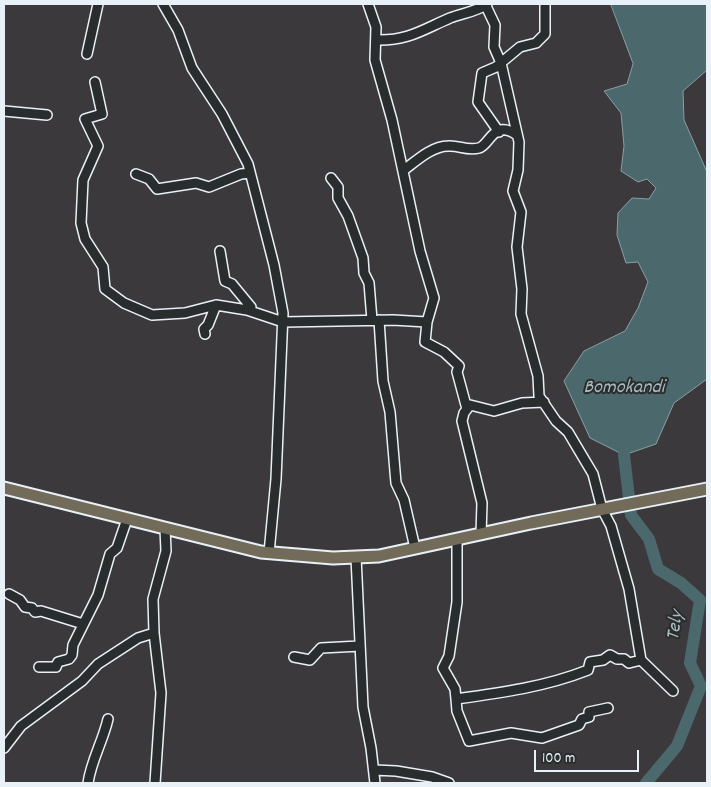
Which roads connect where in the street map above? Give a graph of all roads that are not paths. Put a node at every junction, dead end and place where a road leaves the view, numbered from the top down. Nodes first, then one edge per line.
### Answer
1 (98, 4) edge
2 (163, 4) edge
3 (368, 4) edge
4 (486, 4) edge
5 (545, 4) edge
6 (376, 40) junction
7 (87, 54) dead end
8 (502, 63) junction
9 (95, 82) dead end
10 (4, 111) edge
11 (47, 116) dead end
12 (499, 132) junction
13 (517, 135) junction
14 (404, 170) junction
15 (250, 173) junction
16 (136, 174) dead end
17 (331, 178) dead end
18 (220, 251) dead end
19 (216, 305) junction
20 (247, 310) junction
21 (376, 320) junction
22 (283, 322) junction
23 (427, 322) junction
24 (205, 334) dead end
25 (544, 402) junction
26 (467, 409) junction
27 (4, 488) edge
28 (707, 489) edge
29 (608, 509) junction
30 (128, 519) junction
31 (165, 528) junction
32 (481, 534) junction
33 (456, 539) junction
34 (415, 548) junction
35 (269, 553) junction
36 (356, 557) junction
37 (9, 594) dead end
38 (83, 624) junction
39 (154, 633) junction
40 (360, 646) junction
41 (294, 656) dead end
42 (641, 660) junction
43 (39, 667) dead end
44 (672, 691) dead end
45 (456, 699) junction
46 (608, 708) dead end
47 (108, 719) dead end
48 (4, 748) edge
49 (374, 770) junction
50 (432, 780) edge
51 (88, 783) edge
52 (155, 783) edge
53 (375, 783) edge
54 (449, 783) edge

1 - 7 street
2 - 15 street
3 - 6 street
4 - 6 street
4 - 8 street
5 - 8 street
6 - 14 street
8 - 12 street
8 - 13 street
9 - 19 street
10 - 11 street
12 - 13 street
12 - 14 street
13 - 25 street
14 - 23 street
15 - 16 street
15 - 22 street
17 - 21 street
18 - 20 street
19 - 20 street
19 - 24 street
20 - 22 street
21 - 22 street
21 - 23 street
21 - 34 street
22 - 35 street
23 - 26 street
25 - 26 street
25 - 29 street
26 - 32 street
27 - 30 main road
28 - 29 main road
29 - 32 main road
29 - 42 street
30 - 31 main road
30 - 38 street
31 - 35 main road
31 - 39 street
32 - 33 main road
33 - 34 main road
33 - 45 street
34 - 36 main road
35 - 36 main road
36 - 40 street
37 - 38 street
38 - 43 street
39 - 48 street
39 - 52 street
40 - 41 street
40 - 49 street
42 - 44 street
42 - 45 street
45 - 46 street
47 - 51 street
49 - 50 street
49 - 53 street
50 - 54 street

